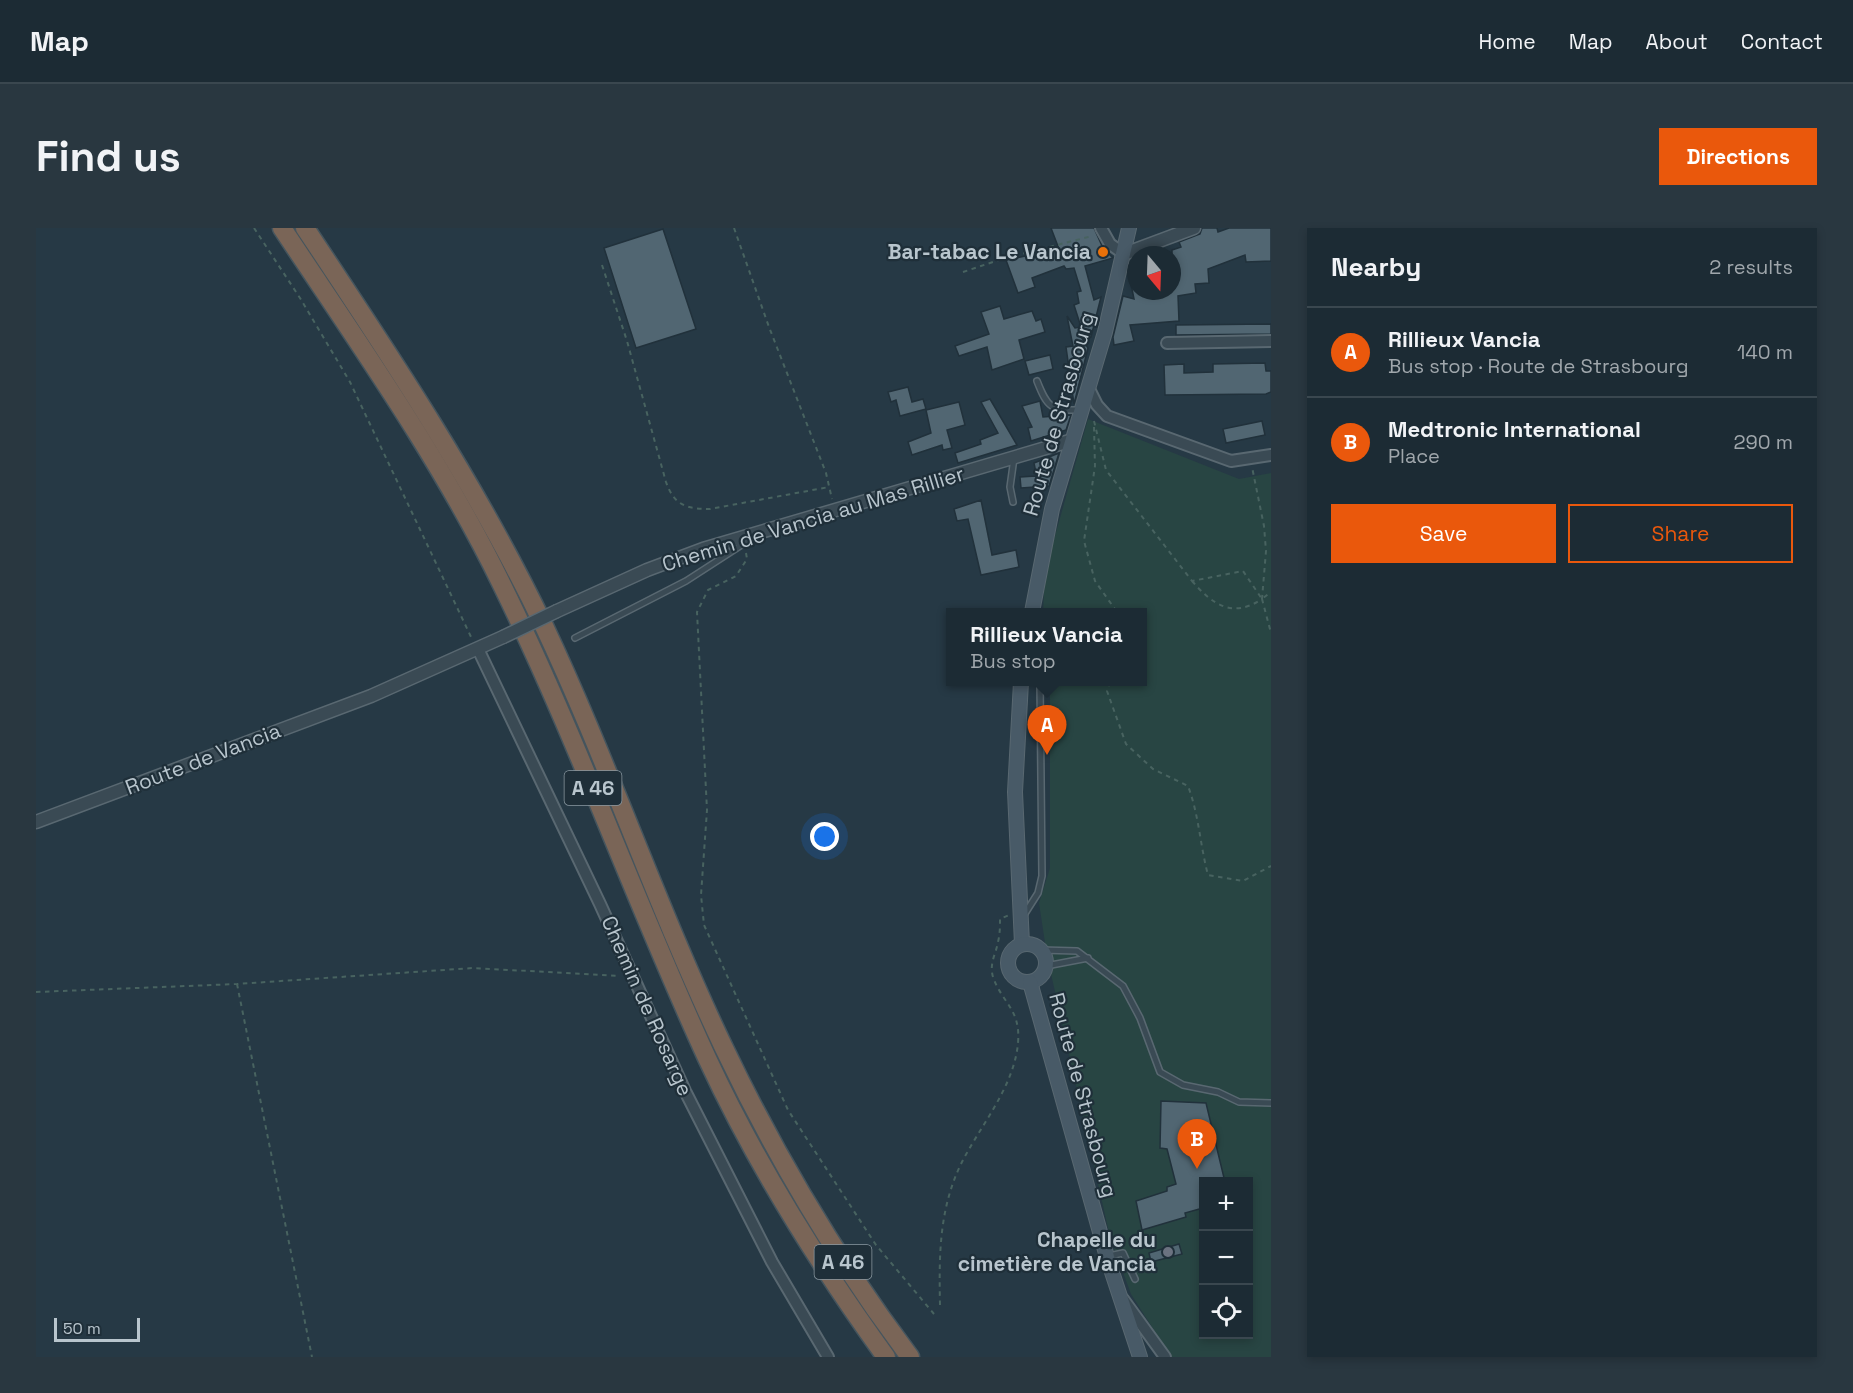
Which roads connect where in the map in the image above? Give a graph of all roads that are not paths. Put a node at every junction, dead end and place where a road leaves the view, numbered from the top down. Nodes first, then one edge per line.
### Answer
1 (282, 228) edge
2 (305, 228) edge
3 (1129, 228) edge
4 (1194, 228) edge
5 (1102, 230) edge
6 (1124, 254) junction
7 (1271, 341) edge
8 (1167, 343) dead end
9 (1037, 381) dead end
10 (1088, 387) junction
11 (1081, 410) junction
12 (1073, 440) junction
13 (1271, 455) edge
14 (1014, 458) junction
15 (1014, 502) dead end
16 (762, 531) junction
17 (1033, 608) edge
18 (575, 638) dead end
19 (478, 649) junction
20 (1021, 686) edge
21 (1040, 686) edge
22 (36, 822) edge
23 (1021, 914) junction
24 (1022, 944) junction
25 (1041, 951) junction
26 (1089, 958) junction
27 (1046, 966) junction
28 (1030, 982) junction
29 (1271, 1103) edge
30 (1107, 1257) junction
31 (1135, 1279) dead end
32 (1116, 1289) junction
33 (828, 1357) edge
34 (886, 1357) edge
35 (910, 1357) edge
36 (1140, 1357) edge
37 (1165, 1357) edge

1 - 34 highway, A 46
2 - 35 highway, A 46
3 - 6 main road, Route de Strasbourg
4 - 6 street
5 - 6 street
6 - 10 main road, Route de Strasbourg
7 - 8 street
9 - 11 lane
10 - 11 main road, Route de Strasbourg
10 - 13 street
11 - 12 main road, Route de Strasbourg
12 - 14 street, Chemin de Vancia au Mas Rillier
12 - 17 main road, Route de Strasbourg
14 - 15 lane
14 - 16 street, Chemin de Vancia au Mas Rillier
16 - 18 lane
16 - 19 street, Chemin de Vancia au Mas Rillier, bridge
19 - 22 street, Route de Vancia
19 - 33 street, Chemin de Rosarge
20 - 23 main road
21 - 23 lane
23 - 24 main road
24 - 25 main road
24 - 28 main road, Route de Strasbourg
25 - 26 lane
25 - 27 main road, Route de Strasbourg
26 - 27 lane
26 - 29 lane
27 - 28 main road, Route de Strasbourg
28 - 30 main road, Route de Strasbourg
30 - 31 lane
30 - 32 main road, Route de Strasbourg
32 - 36 main road, Route de Strasbourg
32 - 37 street

